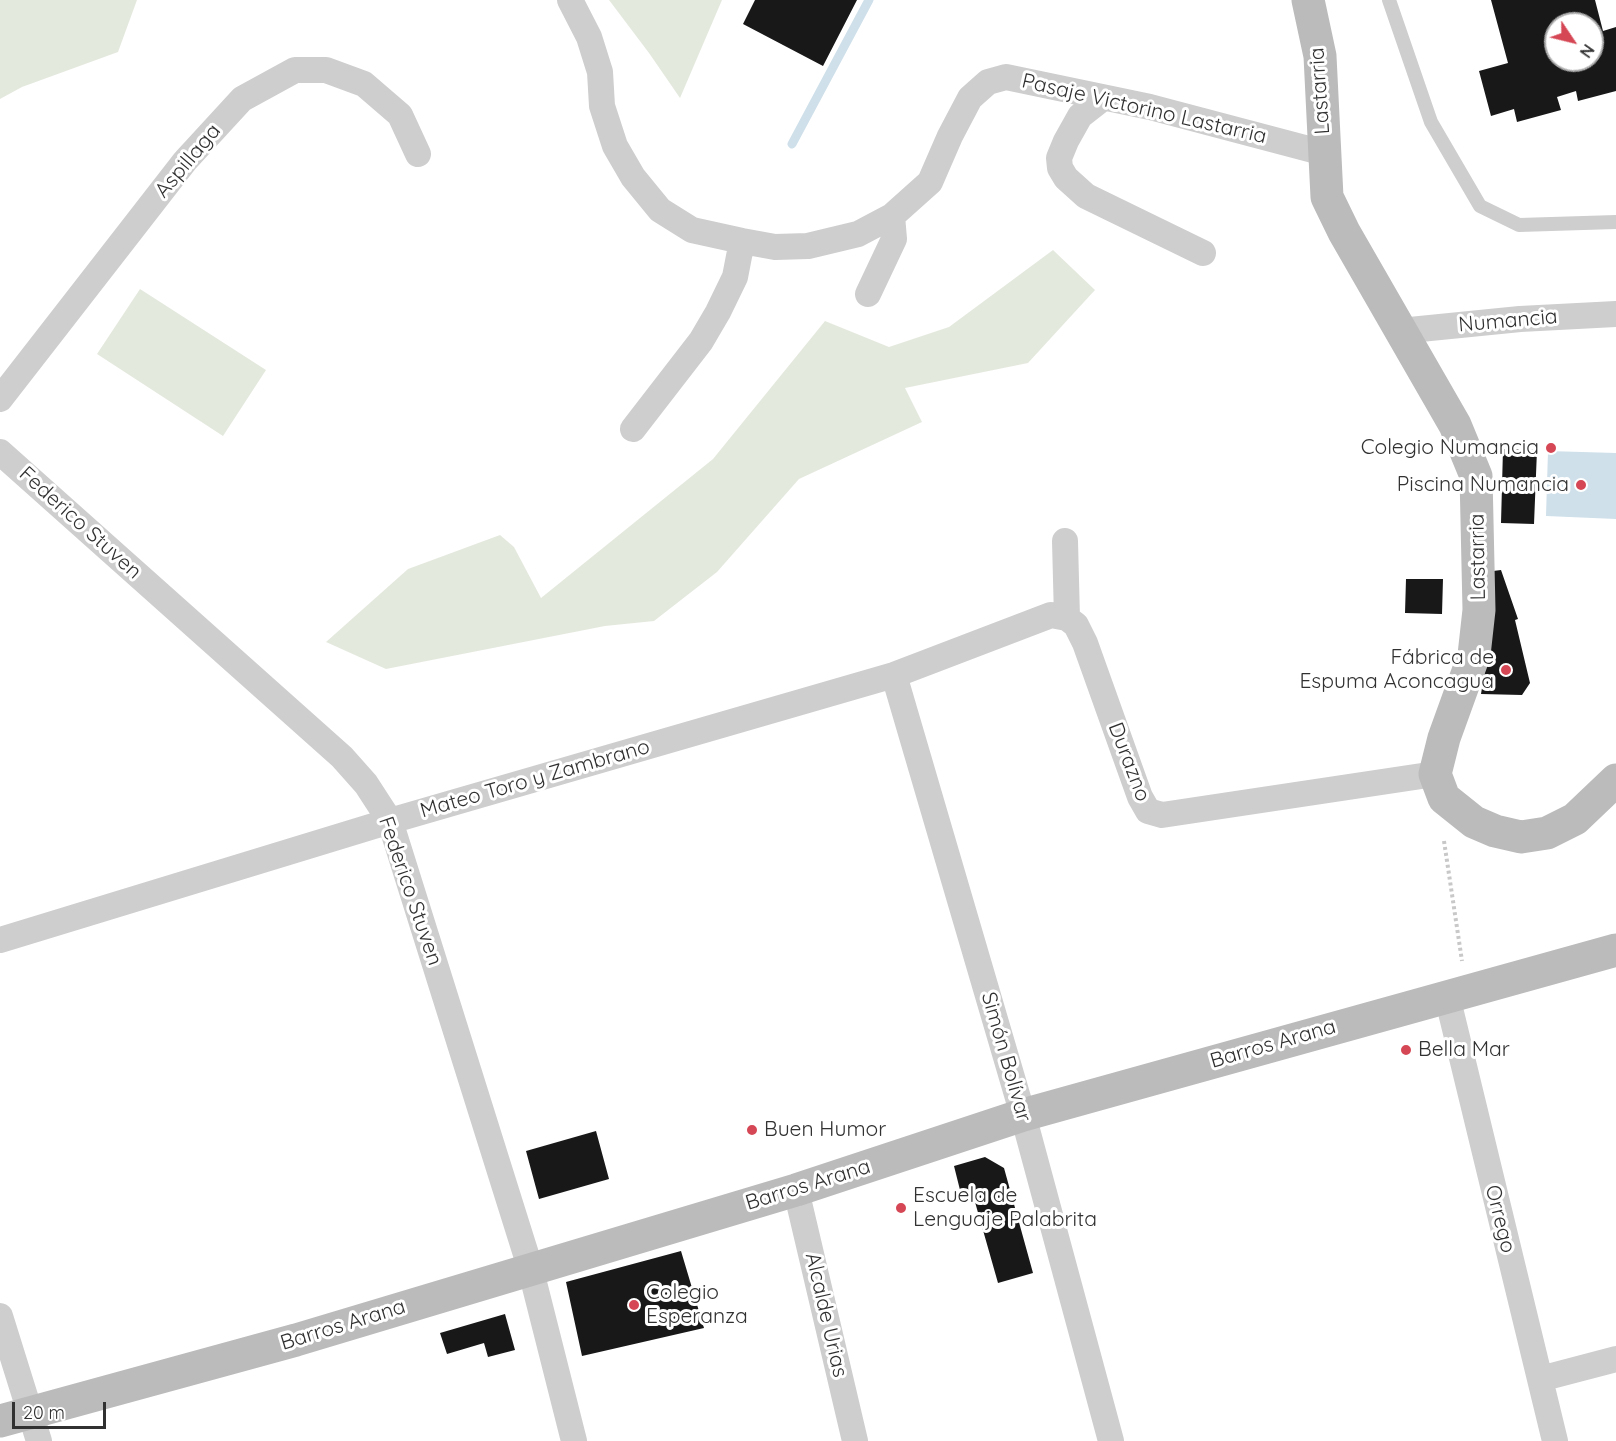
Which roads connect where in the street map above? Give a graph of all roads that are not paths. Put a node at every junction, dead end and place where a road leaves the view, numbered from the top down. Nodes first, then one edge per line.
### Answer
1 (570, 0) edge
2 (1308, 0) edge
3 (1389, 0) edge
4 (1103, 98) junction
5 (1324, 153) junction
6 (418, 154) dead end
7 (892, 216) junction
8 (1616, 222) edge
9 (742, 241) junction
10 (1203, 253) dead end
11 (868, 294) dead end
12 (1616, 314) edge
13 (1400, 331) junction
14 (0, 399) edge
15 (633, 429) dead end
16 (0, 452) edge
17 (1065, 541) dead end
18 (1067, 618) junction
19 (894, 675) junction
20 (1616, 780) edge
21 (1439, 786) junction
22 (390, 821) junction
23 (0, 940) edge
24 (1616, 950) edge
25 (1457, 993) junction
26 (1023, 1115) junction
27 (796, 1190) junction
28 (530, 1268) junction
29 (0, 1316) edge
30 (1616, 1359) edge
31 (1540, 1378) junction
32 (0, 1421) edge
33 (35, 1427) edge
34 (574, 1441) edge
35 (855, 1441) edge
36 (1112, 1441) edge
37 (1555, 1441) edge

1 - 9 street, Pasaje Victorino Lastarria
2 - 5 street, Lastarria
3 - 8 lane
4 - 5 street, Pasaje Victorino Lastarria
4 - 7 street, Pasaje Victorino Lastarria
4 - 10 street
5 - 13 street, Lastarria
6 - 14 street, Aspillaga
7 - 9 street, Pasaje Victorino Lastarria
7 - 11 street
9 - 15 street
12 - 13 street, Numancia
13 - 21 street, Lastarria
16 - 22 street, Federico Stuven
17 - 18 street
18 - 19 street, Mateo Toro y Zambrano
18 - 21 street, Durazno
19 - 22 street, Mateo Toro y Zambrano
19 - 26 street, Simón Bolívar
20 - 21 street
22 - 23 street, Mateo Toro y Zambrano
22 - 28 street, Federico Stuven
24 - 25 street, Barros Arana
25 - 26 street, Barros Arana
25 - 31 street, Orrego
26 - 27 street, Barros Arana
26 - 36 street, Simón Bolívar
27 - 28 street, Barros Arana
27 - 35 street, Alcalde Urias
28 - 33 street, Barros Arana
28 - 34 street, Federico Stuven
29 - 33 street
30 - 31 street
31 - 37 street, Orrego
32 - 33 street, Barros Arana

